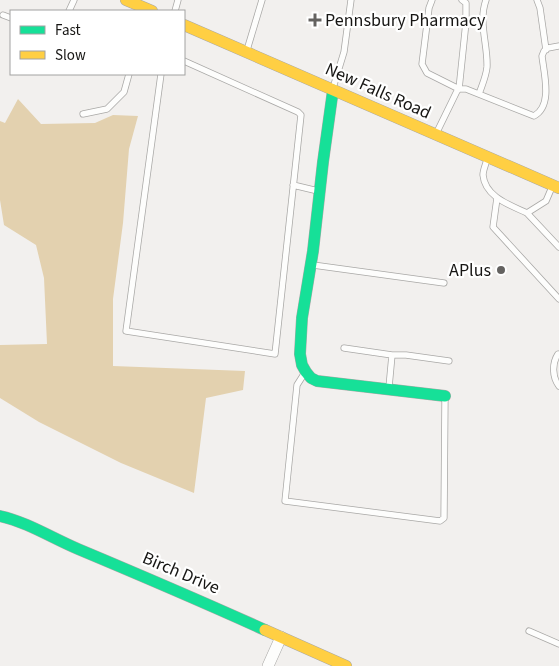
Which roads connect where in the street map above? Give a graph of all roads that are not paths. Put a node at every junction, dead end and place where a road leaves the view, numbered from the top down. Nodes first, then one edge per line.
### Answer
1 (261, 0) edge
2 (351, 0) edge
3 (432, 0) edge
4 (462, 0) edge
5 (486, 0) edge
6 (537, 0) edge
7 (132, 5) edge
8 (149, 10) edge
9 (3, 15) dead end
10 (10, 18) edge
11 (185, 25) edge
12 (559, 46) edge
13 (546, 50) junction
14 (246, 52) junction
15 (185, 61) edge
16 (129, 75) edge
17 (161, 75) edge
18 (459, 89) junction
19 (333, 90) junction
20 (479, 94) junction
21 (83, 114) dead end
22 (435, 134) junction
23 (488, 157) junction
24 (293, 185) junction
25 (556, 187) edge
26 (320, 191) junction
27 (497, 198) junction
28 (526, 213) junction
29 (559, 247) edge
30 (311, 265) junction
31 (444, 283) dead end
32 (559, 298) edge
33 (344, 348) dead end
34 (559, 354) edge
35 (392, 355) junction
36 (450, 361) dead end
37 (306, 372) junction
38 (559, 386) edge
39 (388, 389) junction
40 (445, 396) joint
41 (0, 516) edge
42 (529, 631) dead end
43 (281, 637) junction
44 (559, 644) edge
45 (268, 666) edge
46 (346, 666) edge

1 - 14 lane
2 - 19 lane
3 - 18 lane
4 - 18 lane
5 - 20 lane
6 - 13 lane
7 - 8 street
9 - 10 lane
11 - 14 street, New Falls Road
12 - 13 lane
13 - 20 lane
14 - 19 street, New Falls Road
15 - 24 lane
16 - 21 lane
17 - 24 lane
18 - 20 lane
18 - 22 lane
19 - 22 street, New Falls Road
19 - 26 street
22 - 23 street, New Falls Road
23 - 25 street, New Falls Road
23 - 27 lane
24 - 26 lane
25 - 28 lane
26 - 30 street
27 - 28 lane
27 - 32 lane
28 - 29 lane
30 - 31 lane
30 - 37 street
33 - 35 lane
34 - 38 lane
35 - 36 lane
35 - 39 lane
37 - 39 street
37 - 40 lane
39 - 40 street
41 - 43 street, Birch Drive
42 - 44 lane
43 - 45 street
43 - 46 street, Birch Drive

